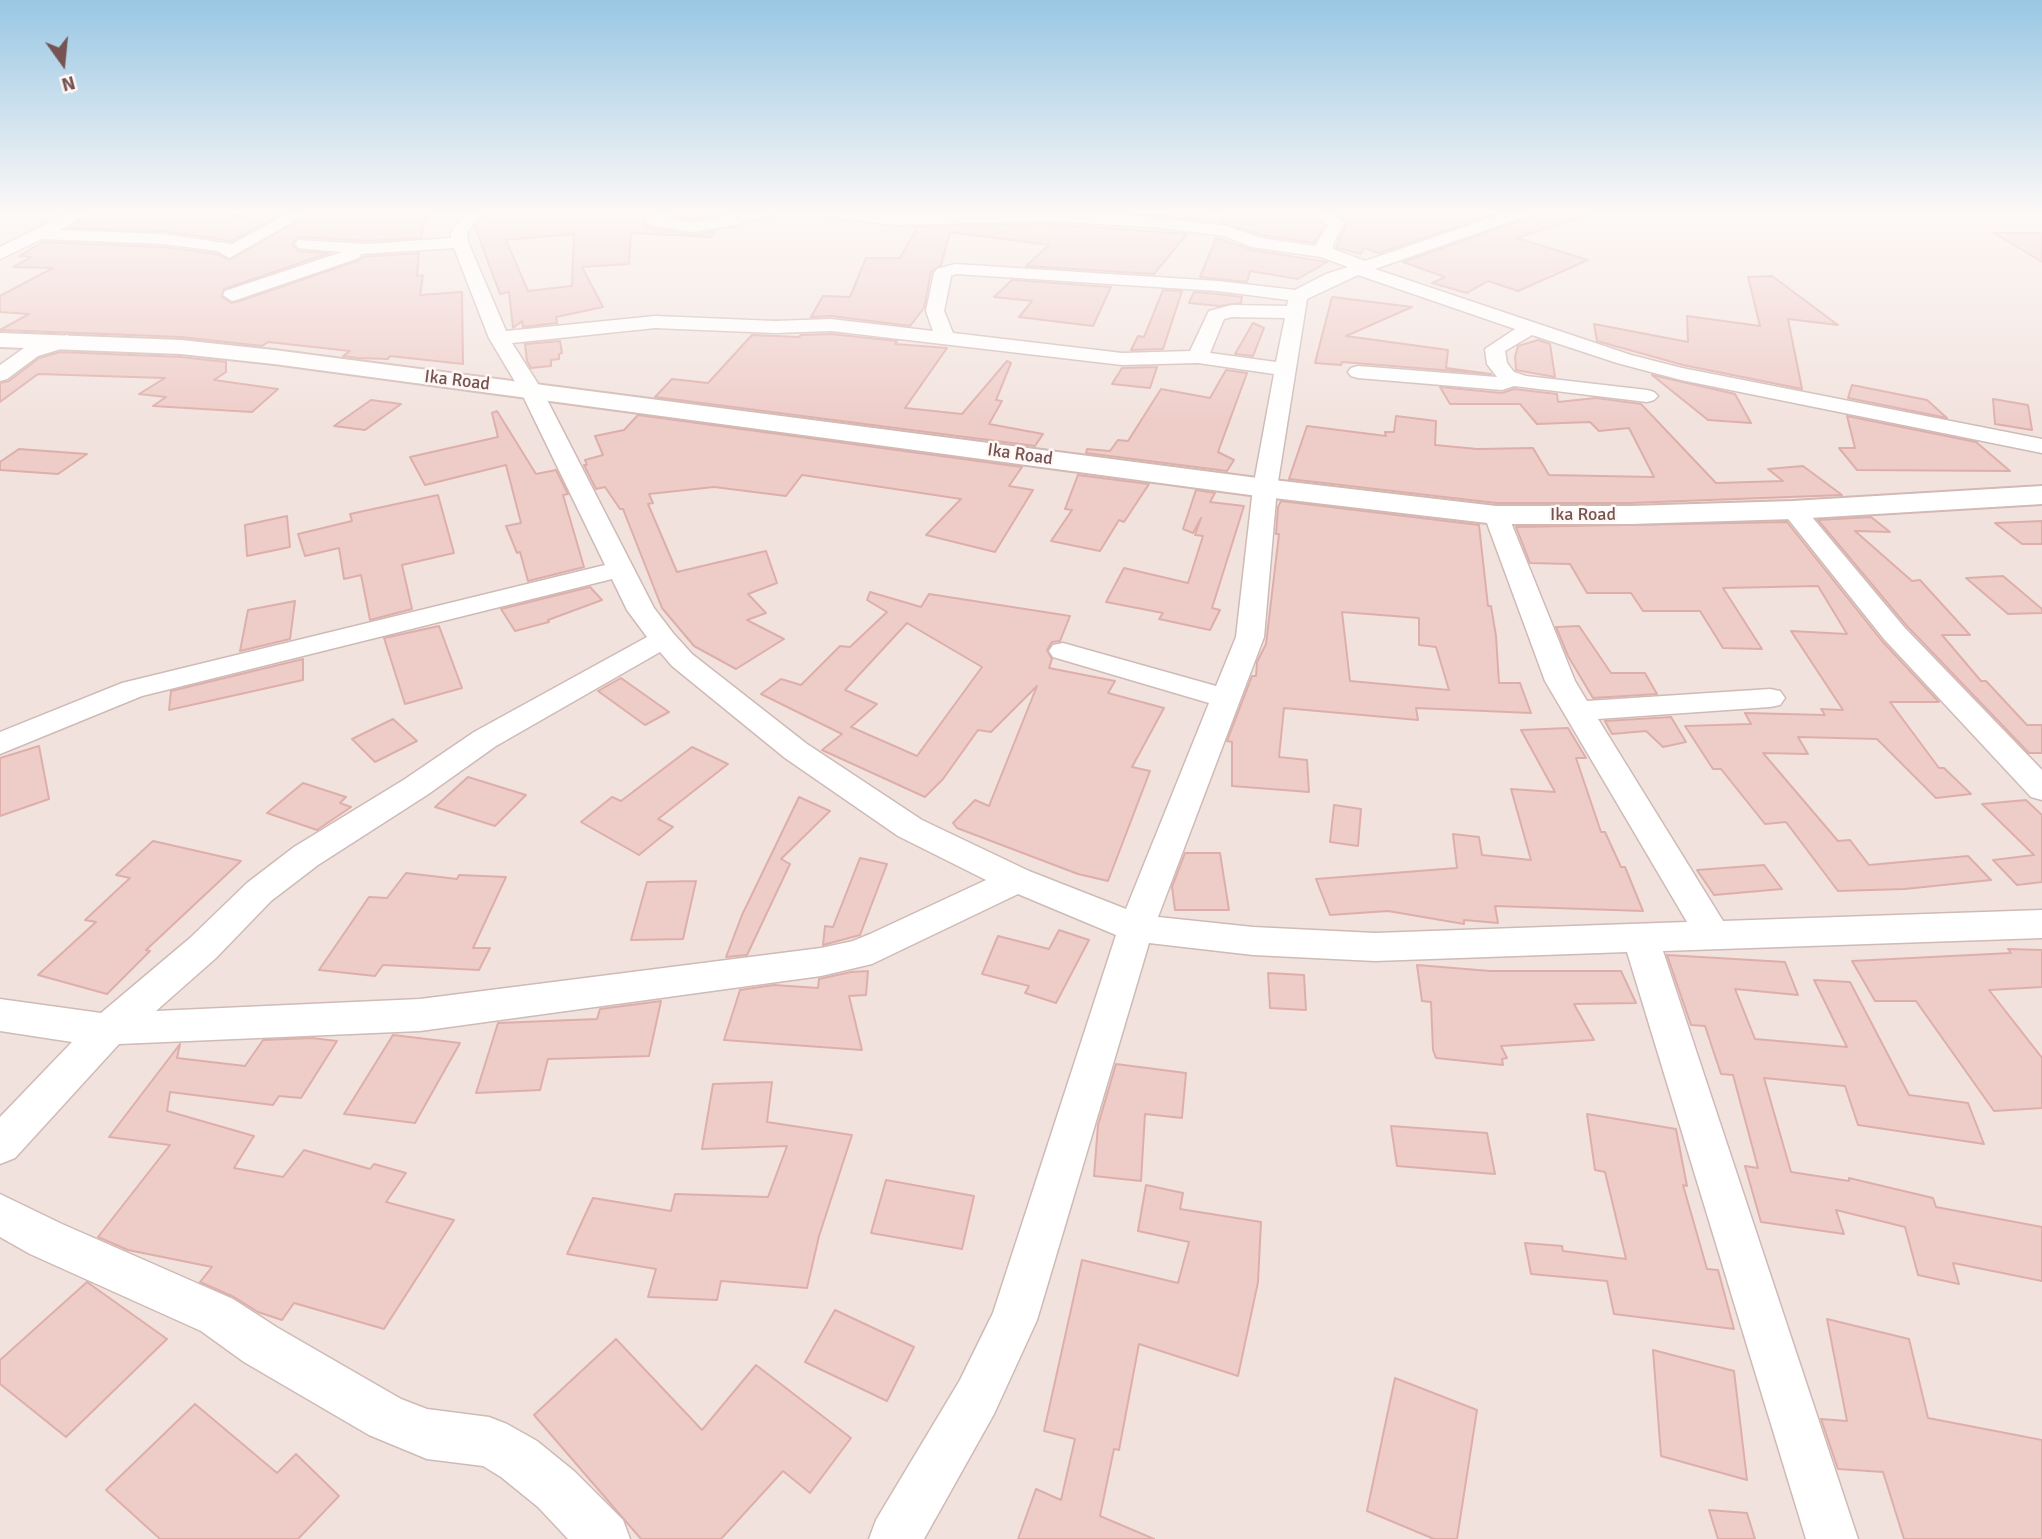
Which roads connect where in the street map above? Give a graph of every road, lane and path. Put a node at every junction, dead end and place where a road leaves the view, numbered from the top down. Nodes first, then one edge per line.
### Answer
1 (267, 283) edge
2 (477, 283) edge
3 (941, 283) edge
4 (1173, 283) edge
5 (1334, 283) edge
6 (1403, 283) edge
7 (232, 295) dead end
8 (1297, 304) junction
9 (1531, 327) junction
10 (499, 338) junction
11 (0, 340) edge
12 (946, 340) junction
13 (67, 341) junction
14 (1198, 357) junction
15 (1286, 370) junction
16 (1358, 372) dead end
17 (0, 375) edge
18 (1513, 379) junction
19 (531, 390) junction
20 (1647, 396) dead end
21 (2042, 446) edge
22 (1265, 488) junction
23 (2042, 495) edge
24 (1793, 510) junction
25 (1496, 515) junction
26 (620, 569) junction
27 (663, 639) junction
28 (1063, 651) dead end
29 (1226, 698) junction
30 (1770, 698) dead end
31 (1577, 710) junction
32 (0, 744) edge
33 (2042, 789) edge
34 (1017, 880) junction
35 (2042, 924) edge
36 (1136, 928) junction
37 (1713, 935) junction
38 (1641, 939) junction
39 (0, 1015) edge
40 (109, 1029) junction
41 (0, 1145) edge
42 (0, 1214) edge
43 (604, 1539) edge
44 (895, 1539) edge
45 (1832, 1539) edge

1 - 7 street
2 - 10 street
3 - 12 street
4 - 8 street
5 - 8 street
6 - 9 street
8 - 14 street
8 - 15 street
9 - 18 street
9 - 21 street
10 - 12 street
10 - 19 street
11 - 13 street, Ika Road
12 - 14 street
13 - 17 street
13 - 19 street, Ika Road
14 - 15 street
15 - 22 street
16 - 18 street
18 - 20 street
19 - 22 street, Ika Road
19 - 26 street
22 - 25 street, Ika Road
22 - 29 street
23 - 24 street, Ika Road
24 - 25 street, Ika Road
24 - 33 street
25 - 31 street
26 - 27 street
26 - 32 street
27 - 34 street
27 - 40 street
28 - 29 street
29 - 36 street
30 - 31 street
31 - 37 street
34 - 36 street
34 - 40 street
35 - 37 street
36 - 38 street
36 - 44 street
37 - 38 street
38 - 45 street
39 - 40 street
40 - 41 street
42 - 43 street

